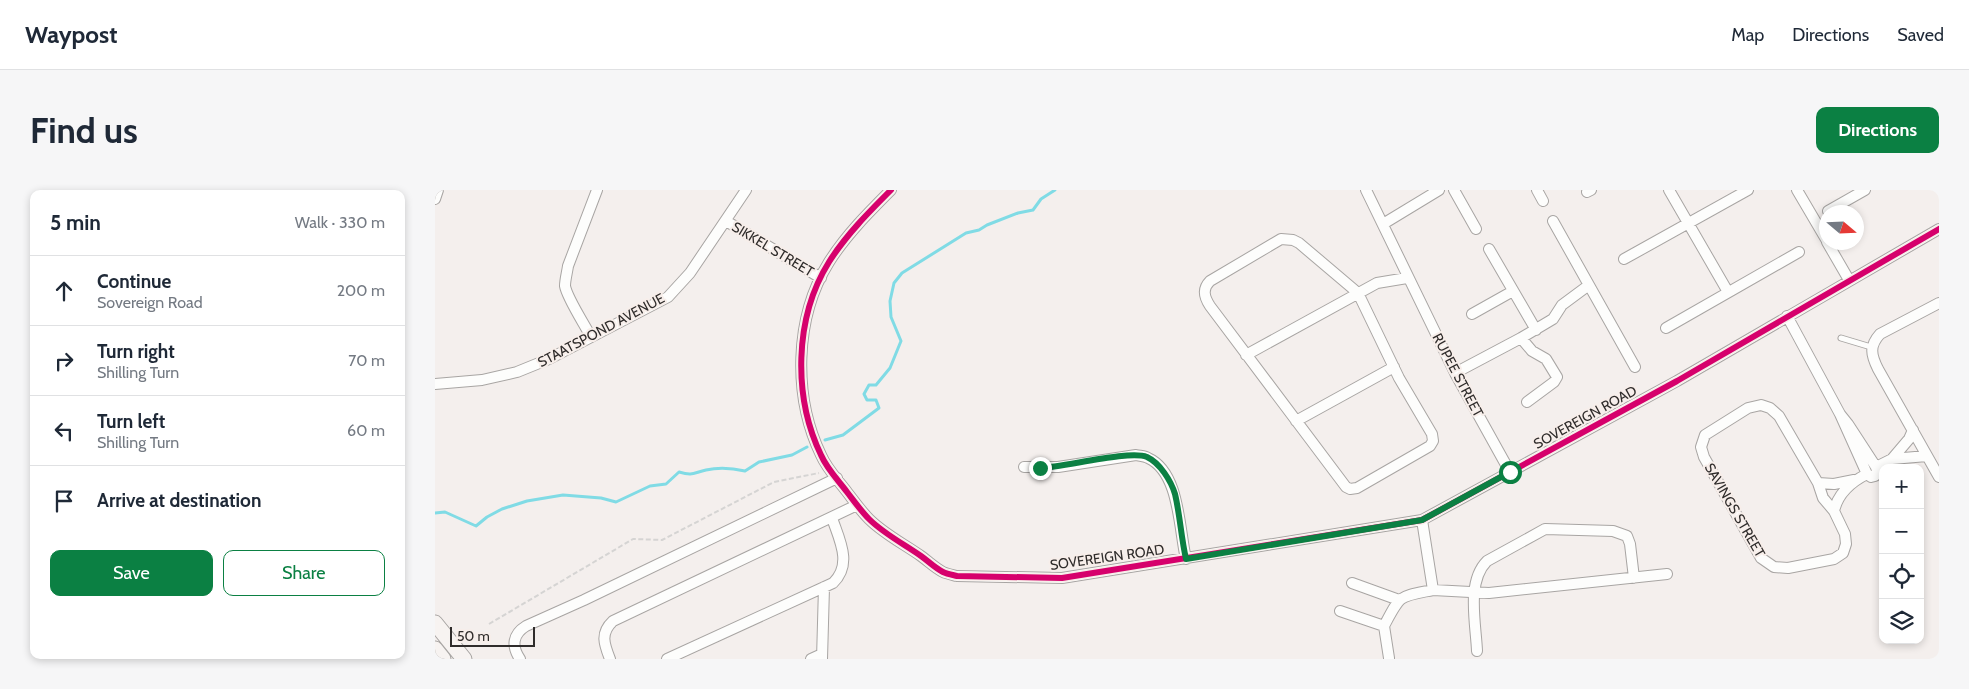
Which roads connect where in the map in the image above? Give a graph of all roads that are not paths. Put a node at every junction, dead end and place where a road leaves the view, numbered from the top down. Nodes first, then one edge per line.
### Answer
1 (438, 190) edge
2 (597, 190) edge
3 (746, 190) edge
4 (891, 190) edge
5 (1366, 190) edge
6 (1439, 190) edge
7 (1454, 190) edge
8 (1537, 190) edge
9 (1669, 190) edge
10 (1748, 190) edge
11 (1797, 190) edge
12 (1865, 190) edge
13 (435, 199) edge
14 (1543, 201) dead end
15 (1839, 205) edge
16 (726, 221) junction
17 (1553, 221) dead end
18 (1689, 223) junction
19 (1383, 224) junction
20 (1819, 228) edge
21 (1475, 229) dead end
22 (1939, 229) edge
23 (1489, 248) dead end
24 (1832, 250) edge
25 (1799, 252) dead end
26 (1625, 259) dead end
27 (821, 278) junction
28 (1407, 278) junction
29 (1849, 280) junction
30 (1589, 285) junction
31 (1513, 292) junction
32 (1729, 292) junction
33 (1358, 293) junction
34 (1939, 303) edge
35 (1473, 314) dead end
36 (1787, 316) junction
37 (1666, 328) dead end
38 (1536, 330) junction
39 (591, 337) junction
40 (1521, 338) junction
41 (1841, 338) dead end
42 (1871, 347) junction
43 (1246, 354) junction
44 (1635, 367) dead end
45 (1394, 368) junction
46 (1455, 372) junction
47 (435, 384) edge
48 (1527, 402) dead end
49 (1840, 414) junction
50 (1296, 421) junction
51 (1913, 430) junction
52 (1927, 456) junction
53 (1892, 459) junction
54 (1023, 467) dead end
55 (1876, 467) junction
56 (1510, 472) junction
57 (1867, 474) junction
58 (1939, 477) edge
59 (837, 478) junction
60 (1856, 479) junction
61 (1818, 483) junction
62 (857, 505) junction
63 (1834, 511) junction
64 (832, 518) junction
65 (1422, 520) junction
66 (1186, 559) junction
67 (1667, 574) dead end
68 (1634, 578) junction
69 (1352, 583) dead end
70 (824, 587) junction
71 (1433, 590) junction
72 (1475, 593) junction
73 (1399, 600) junction
74 (1340, 611) dead end
75 (435, 623) edge
76 (1385, 626) junction
77 (435, 649) edge
78 (1477, 651) dead end
79 (822, 656) edge
80 (1389, 658) edge
81 (443, 659) edge
82 (464, 659) edge
83 (520, 659) edge
84 (609, 659) edge
85 (667, 659) edge
86 (811, 659) edge

1 - 13 street
2 - 39 street
3 - 16 street, STAATSPOND AVENUE
4 - 27 street, SOVEREIGN ROAD
5 - 19 street, RUPEE STREET
6 - 19 street
7 - 21 street
8 - 14 street
9 - 18 street
10 - 18 street
11 - 20 street
12 - 15 street
16 - 27 street, SIKKEL STREET
16 - 39 street, STAATSPOND AVENUE
17 - 30 street
18 - 26 street
18 - 32 street
19 - 28 street, RUPEE STREET
22 - 29 street, SOVEREIGN ROAD
23 - 31 street
24 - 29 street
25 - 32 street
27 - 59 street, SOVEREIGN ROAD
28 - 33 street
28 - 46 street, RUPEE STREET
29 - 36 street, SOVEREIGN ROAD
30 - 38 street
30 - 44 street
31 - 35 street
31 - 38 street
32 - 37 street
33 - 43 street
33 - 43 street
33 - 45 street
34 - 42 street
36 - 49 street
36 - 56 street, SOVEREIGN ROAD
38 - 40 street
39 - 47 street, STAATSPOND AVENUE
40 - 46 street
40 - 48 street
41 - 42 lane
42 - 51 street
43 - 50 street
45 - 50 street
45 - 50 street
46 - 56 street, RUPEE STREET
49 - 55 street
49 - 57 street
51 - 52 street
51 - 53 street
52 - 53 street
52 - 58 street
53 - 55 street
54 - 66 street
55 - 57 street
56 - 65 street, SOVEREIGN ROAD
57 - 60 street
59 - 62 street, SOVEREIGN ROAD
59 - 83 street
60 - 61 street
60 - 63 street
61 - 63 street, SAVINGS STREET
61 - 63 street, SAVINGS STREET
62 - 64 street
62 - 66 street, SOVEREIGN ROAD
64 - 70 street
64 - 84 street
65 - 66 street, SOVEREIGN ROAD
65 - 71 street
67 - 68 street
68 - 72 street
68 - 72 street
69 - 73 street
70 - 79 street
70 - 85 street
71 - 72 street
71 - 73 street
72 - 78 street
73 - 76 street
74 - 76 street
75 - 82 main road
76 - 80 street
77 - 81 main road
79 - 86 street

